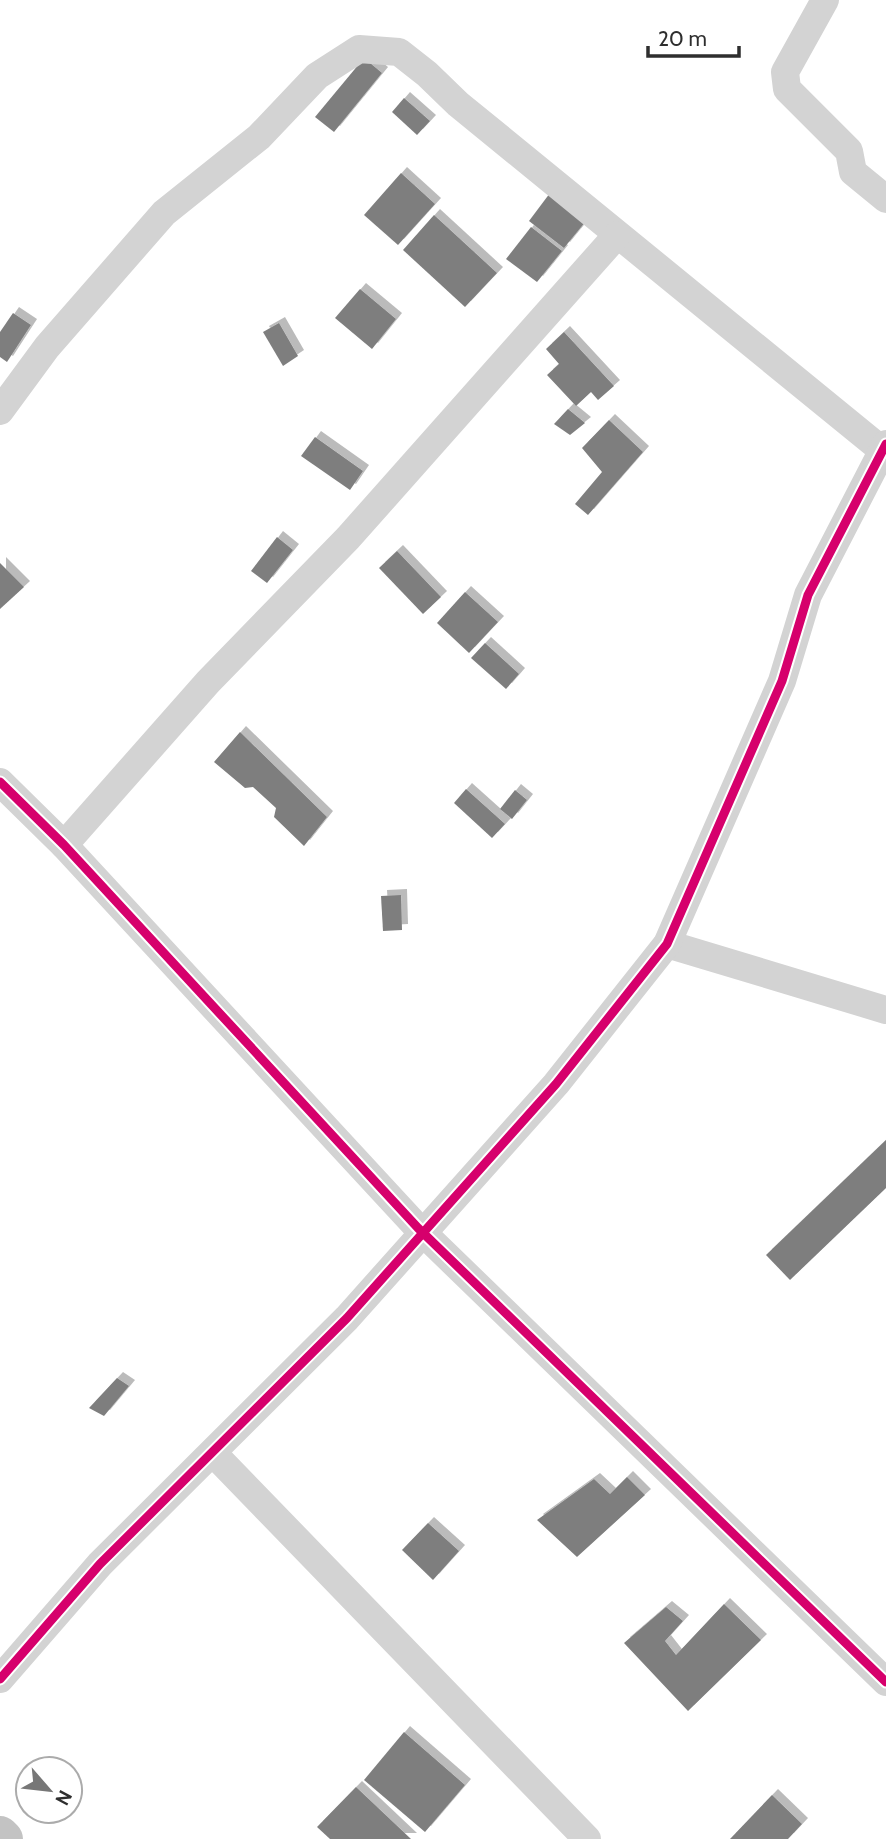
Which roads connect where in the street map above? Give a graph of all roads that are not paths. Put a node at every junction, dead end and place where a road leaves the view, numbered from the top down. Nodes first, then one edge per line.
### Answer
1 (825, 0) edge
2 (886, 199) edge
3 (617, 235) junction
4 (0, 411) edge
5 (884, 447) edge
6 (0, 782) edge
7 (64, 845) junction
8 (667, 944) junction
9 (886, 1010) edge
10 (424, 1233) junction
11 (213, 1453) junction
12 (0, 1679) edge
13 (886, 1682) edge
14 (0, 1835) edge
15 (4, 1839) edge
16 (587, 1839) edge

1 - 2 street
3 - 4 street
3 - 5 street
3 - 7 street
5 - 8 street
6 - 7 street
7 - 10 street
8 - 9 street
8 - 10 street
10 - 11 street
10 - 13 street
11 - 12 street
11 - 16 street
14 - 15 highway

